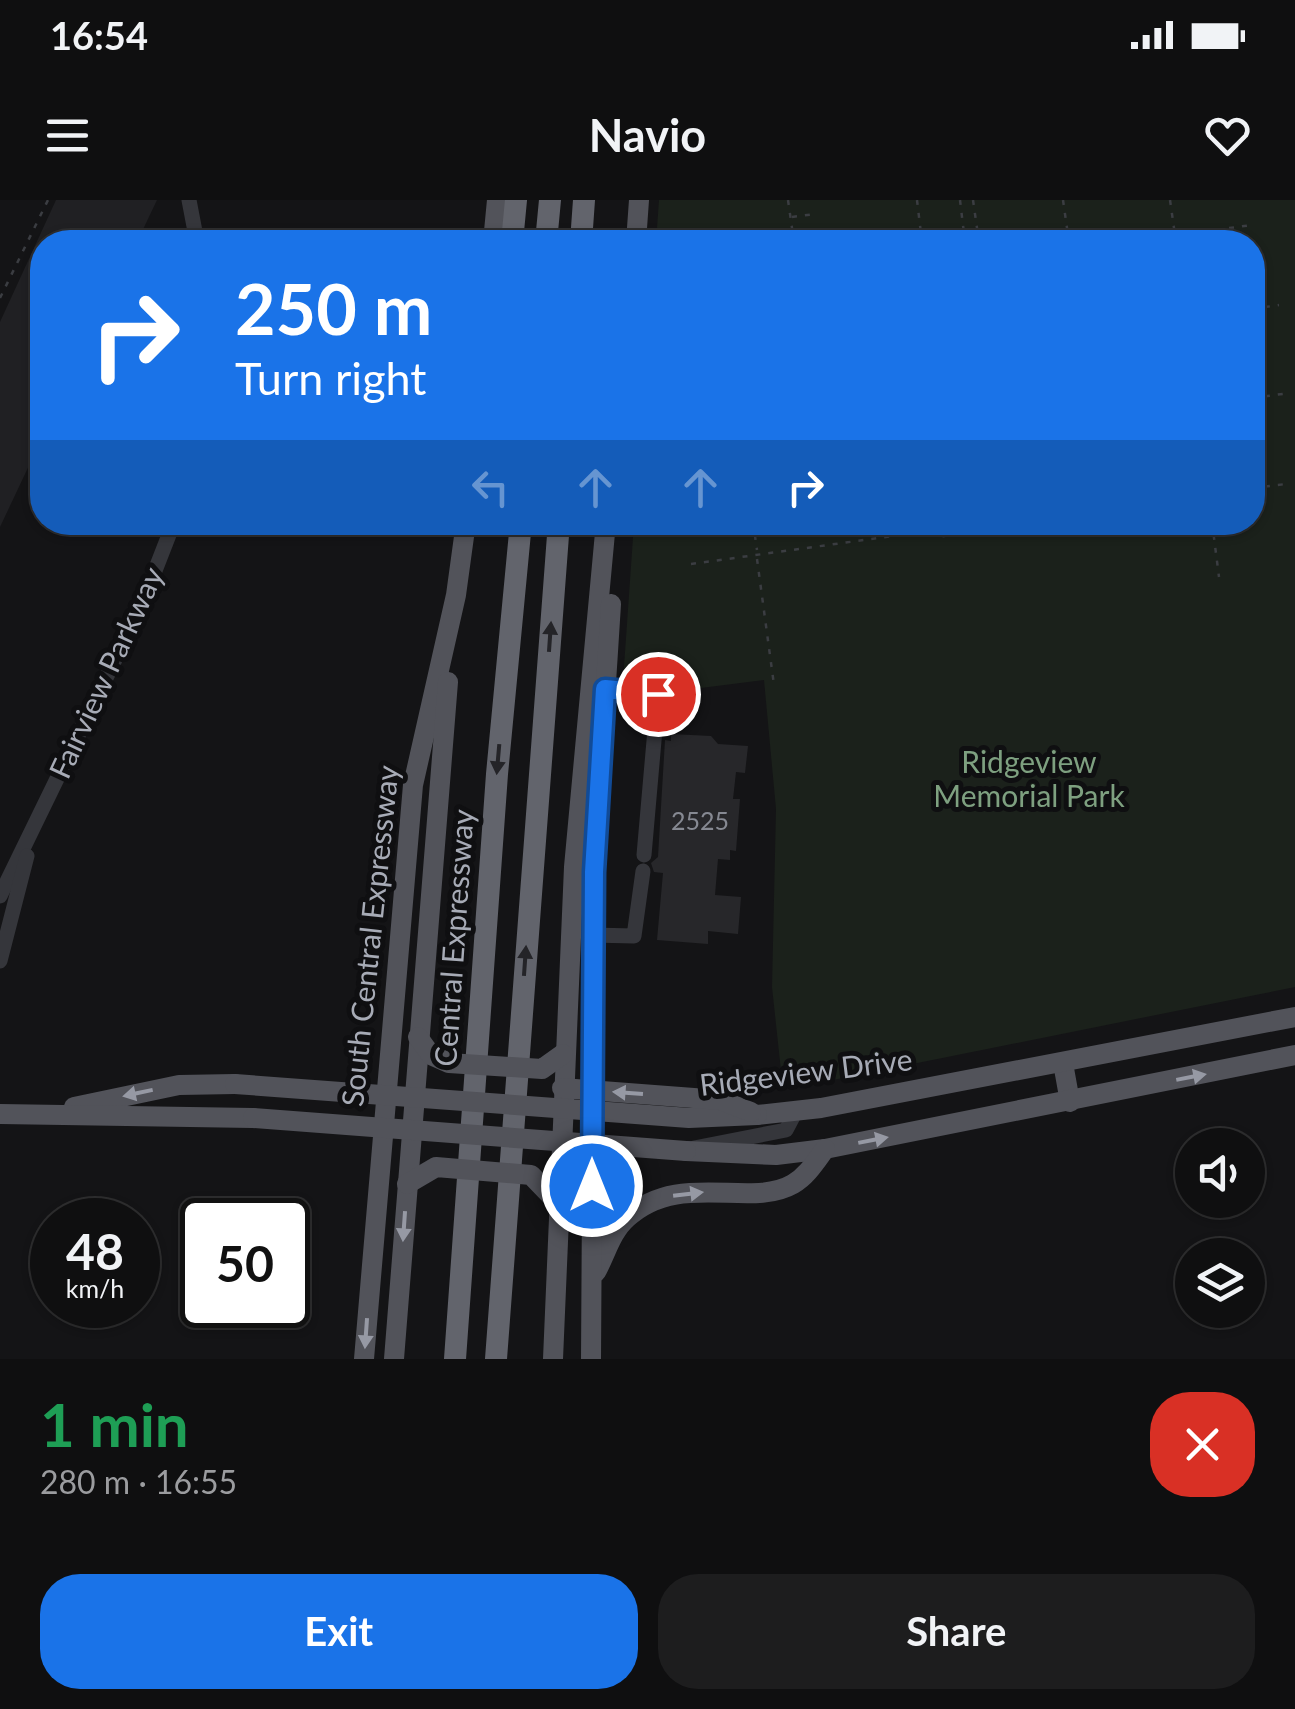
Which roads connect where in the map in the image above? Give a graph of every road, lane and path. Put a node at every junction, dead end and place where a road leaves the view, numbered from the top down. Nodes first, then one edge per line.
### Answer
1 (48, 200) edge
2 (189, 200) edge
3 (496, 200) edge
4 (516, 200) edge
5 (550, 200) edge
6 (584, 200) edge
7 (638, 200) edge
8 (788, 200) edge
9 (917, 200) edge
10 (960, 200) edge
11 (974, 200) edge
12 (1063, 200) edge
13 (1170, 200) edge
14 (814, 214) dead end
15 (790, 217) junction
16 (1252, 225) dead end
17 (33, 230) edge
18 (195, 230) edge
19 (495, 230) edge
20 (513, 230) edge
21 (547, 230) edge
22 (581, 230) edge
23 (637, 230) edge
24 (792, 230) edge
25 (921, 230) edge
26 (964, 230) edge
27 (978, 230) edge
28 (1067, 230) edge
29 (1174, 230) edge
30 (1214, 230) edge
31 (30, 237) edge
32 (0, 298) edge
33 (1279, 306) dead end
34 (1265, 308) edge
35 (1290, 393) dead end
36 (1265, 396) edge
37 (1286, 484) dead end
38 (1265, 486) edge
39 (169, 535) edge
40 (464, 535) edge
41 (519, 535) edge
42 (558, 535) edge
43 (605, 535) edge
44 (615, 535) edge
45 (754, 535) edge
46 (899, 535) edge
47 (1214, 535) edge
48 (757, 554) junction
49 (691, 564) dead end
50 (1219, 577) dead end
51 (456, 596) junction
52 (774, 685) dead end
53 (605, 689) junction
54 (36, 823) junction
55 (0, 896) edge
56 (592, 935) junction
57 (0, 961) edge
58 (1295, 1017) edge
59 (418, 1037) junction
60 (563, 1054) junction
61 (1295, 1055) edge
62 (1063, 1063) junction
63 (413, 1096) junction
64 (561, 1098) junction
65 (1070, 1102) junction
66 (796, 1111) junction
67 (0, 1114) edge
68 (23, 1117) junction
69 (410, 1128) junction
70 (560, 1141) junction
71 (825, 1149) junction
72 (686, 1151) junction
73 (407, 1184) junction
74 (556, 1202) junction
75 (595, 1274) junction
76 (364, 1359) edge
77 (394, 1359) edge
78 (455, 1359) edge
79 (496, 1359) edge
80 (553, 1359) edge
81 (591, 1359) edge

1 - 17 path
2 - 18 street
3 - 19 main road
4 - 20 highway
5 - 21 highway
6 - 22 highway
7 - 23 main road
8 - 15 path
9 - 25 path
10 - 26 path
11 - 27 path
12 - 28 path
13 - 29 path
14 - 15 path
15 - 24 path
16 - 30 path
31 - 32 path
33 - 34 path
35 - 36 path
37 - 38 path
39 - 54 street, Fairview Parkway
40 - 51 main road, South Central Expressway
41 -> 78 highway, Central Expressway
79 -> 42 highway
43 - 60 main road
44 - 53 main road
45 - 48 path
46 - 48 path
47 - 50 path
48 - 49 path
48 - 52 path
51 - 59 main road
51 -> 76 main road, South Central Expressway
53 - 56 main road
53 - 56 street
54 - 55 street, Fairview Parkway
54 - 57 street, Fairview Parkway
56 - 75 main road
58 - 62 main road, Ridgeview Drive
59 - 60 main road, bridge
59 - 63 main road
60 - 64 main road
65 -> 61 main road, Ridgeview Drive
62 - 65 main road
62 - 66 main road, Ridgeview Drive
63 - 64 main road, Ridgeview Drive, bridge
63 -> 68 main road, Ridgeview Drive, bridge
63 - 69 main road
66 -> 64 main road, Ridgeview Drive, bridge
64 - 70 main road
71 -> 65 main road, Ridgeview Drive
66 - 72 street
67 - 68 main road, Ridgeview Drive
68 - 69 main road, Ridgeview Drive, bridge
69 - 70 main road, Ridgeview Drive, bridge
69 - 73 main road
70 - 72 main road, Ridgeview Drive, bridge
70 - 74 main road
71 - 72 main road, Ridgeview Drive
75 -> 71 main road
73 - 74 main road, bridge
73 -> 77 main road
74 - 80 main road
75 - 81 main road

